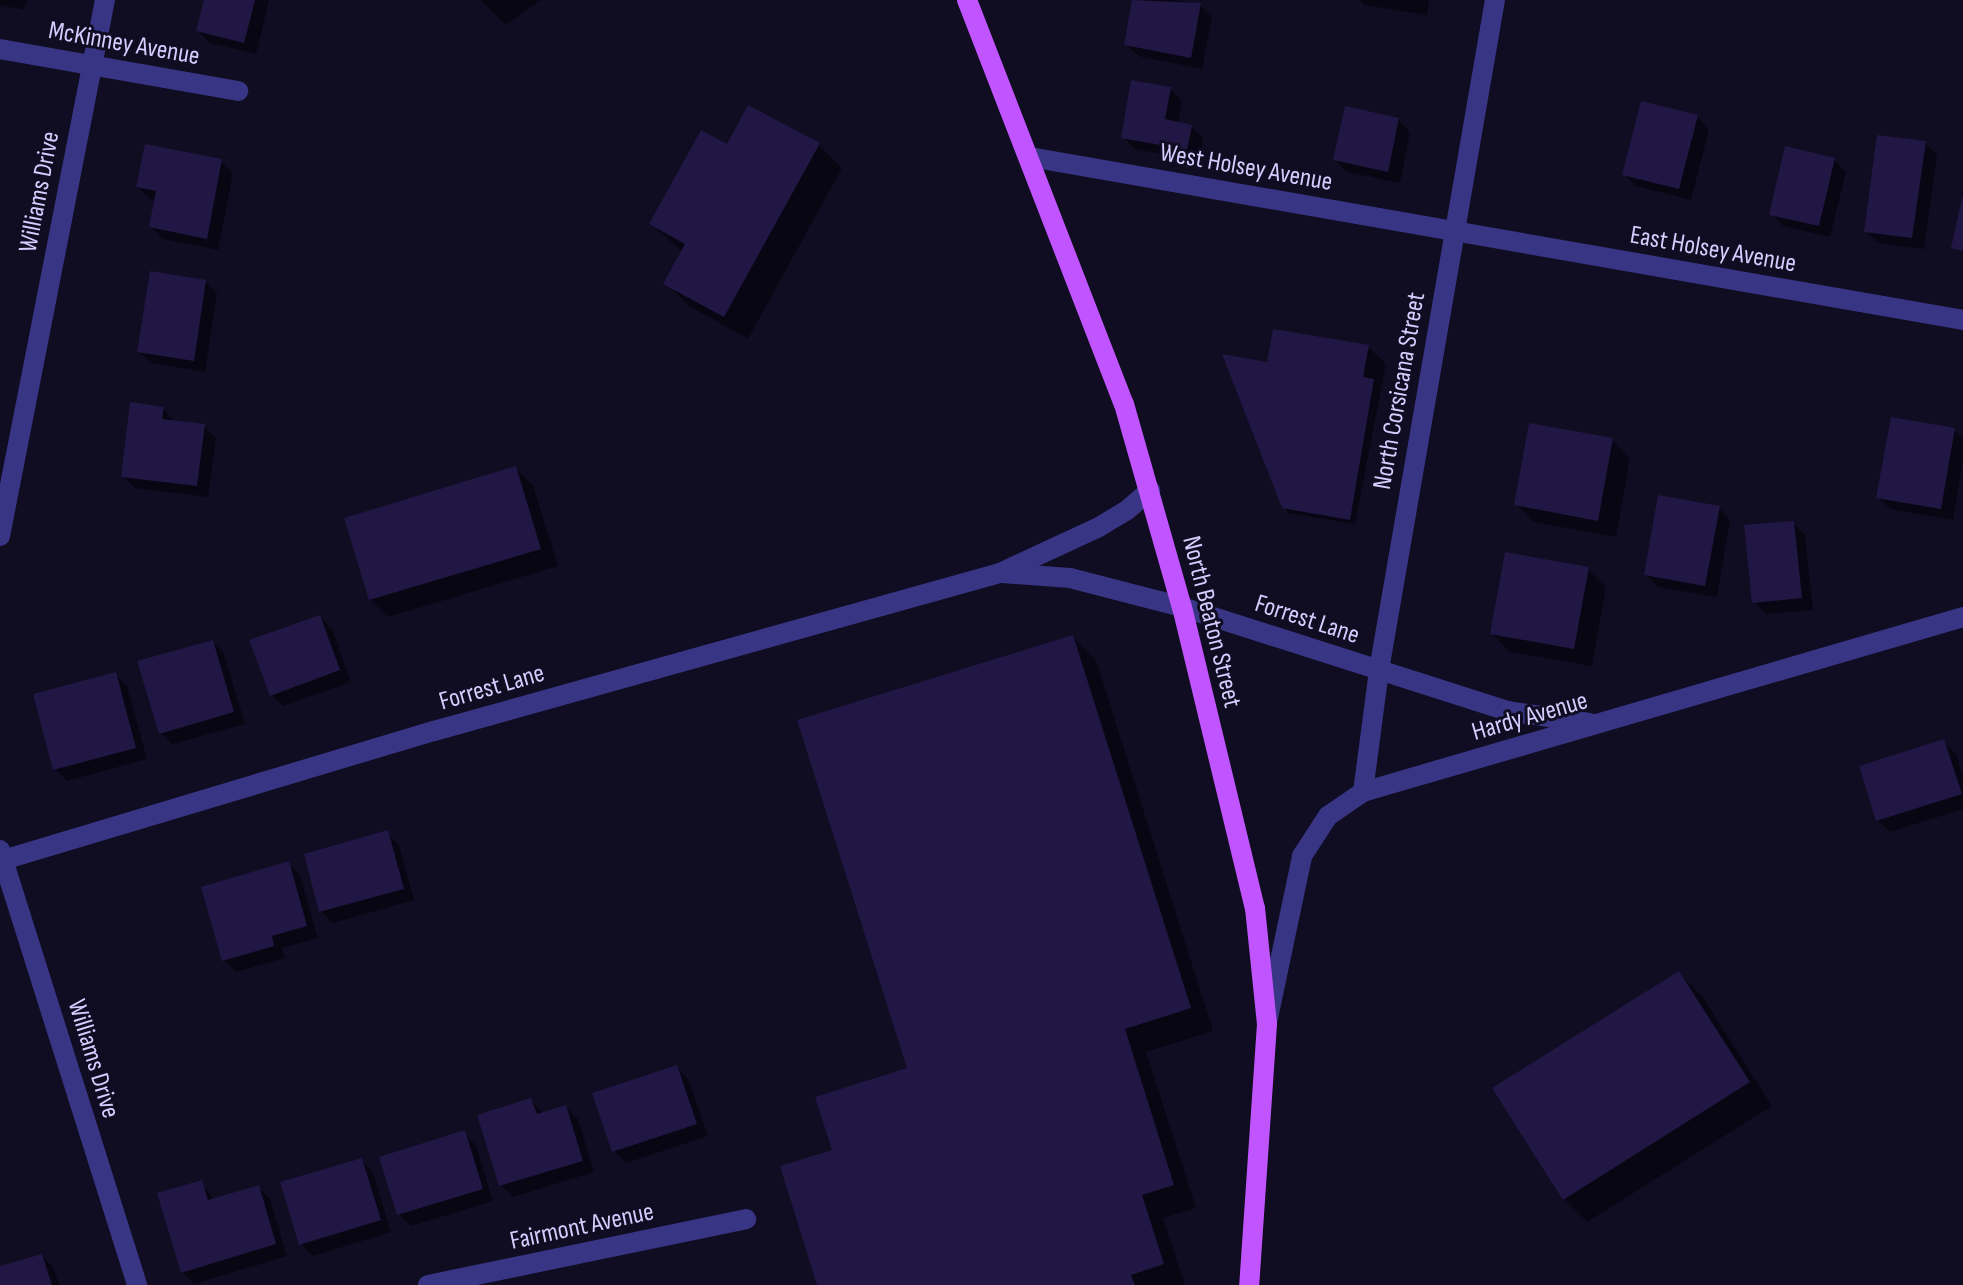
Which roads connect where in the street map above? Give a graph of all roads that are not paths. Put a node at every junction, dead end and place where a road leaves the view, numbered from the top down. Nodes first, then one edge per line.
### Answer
1 (105, 0) edge
2 (967, 0) edge
3 (1495, 0) edge
4 (0, 49) edge
5 (93, 63) junction
6 (238, 91) dead end
7 (1030, 157) junction
8 (1454, 230) junction
9 (1963, 320) edge
10 (1150, 490) junction
11 (0, 536) edge
12 (1000, 573) junction
13 (1182, 607) junction
14 (1963, 617) edge
15 (1379, 670) junction
16 (1597, 724) junction
17 (1363, 792) junction
18 (1, 857) edge
19 (1267, 1024) junction
20 (746, 1219) dead end
21 (137, 1285) edge
22 (428, 1285) edge
23 (1249, 1285) edge

1 - 5 street, Williams Drive
2 - 7 main road, North Beaton Street
3 - 8 street, North Corsicana Street
4 - 5 street, McKinney Avenue
5 - 6 street, McKinney Avenue
5 - 11 street, Williams Drive
7 - 8 street, West Holsey Avenue
7 - 10 main road, North Beaton Street
8 - 9 street, East Holsey Avenue
8 - 15 street, North Corsicana Street
10 - 12 street, Forrest Lane
10 - 13 main road, North Beaton Street
12 - 13 street, Forrest Lane
12 - 18 street, Forrest Lane
13 - 15 street, Forrest Lane
13 - 19 main road, North Beaton Street
14 - 16 street, Hardy Avenue
15 - 16 street, Forrest Lane
15 - 17 street, North Corsicana Street
16 - 17 street, Hardy Avenue
17 - 19 street, Hardy Avenue
18 - 21 street, Williams Drive
19 - 23 main road, North Beaton Street
20 - 22 street, Fairmont Avenue

